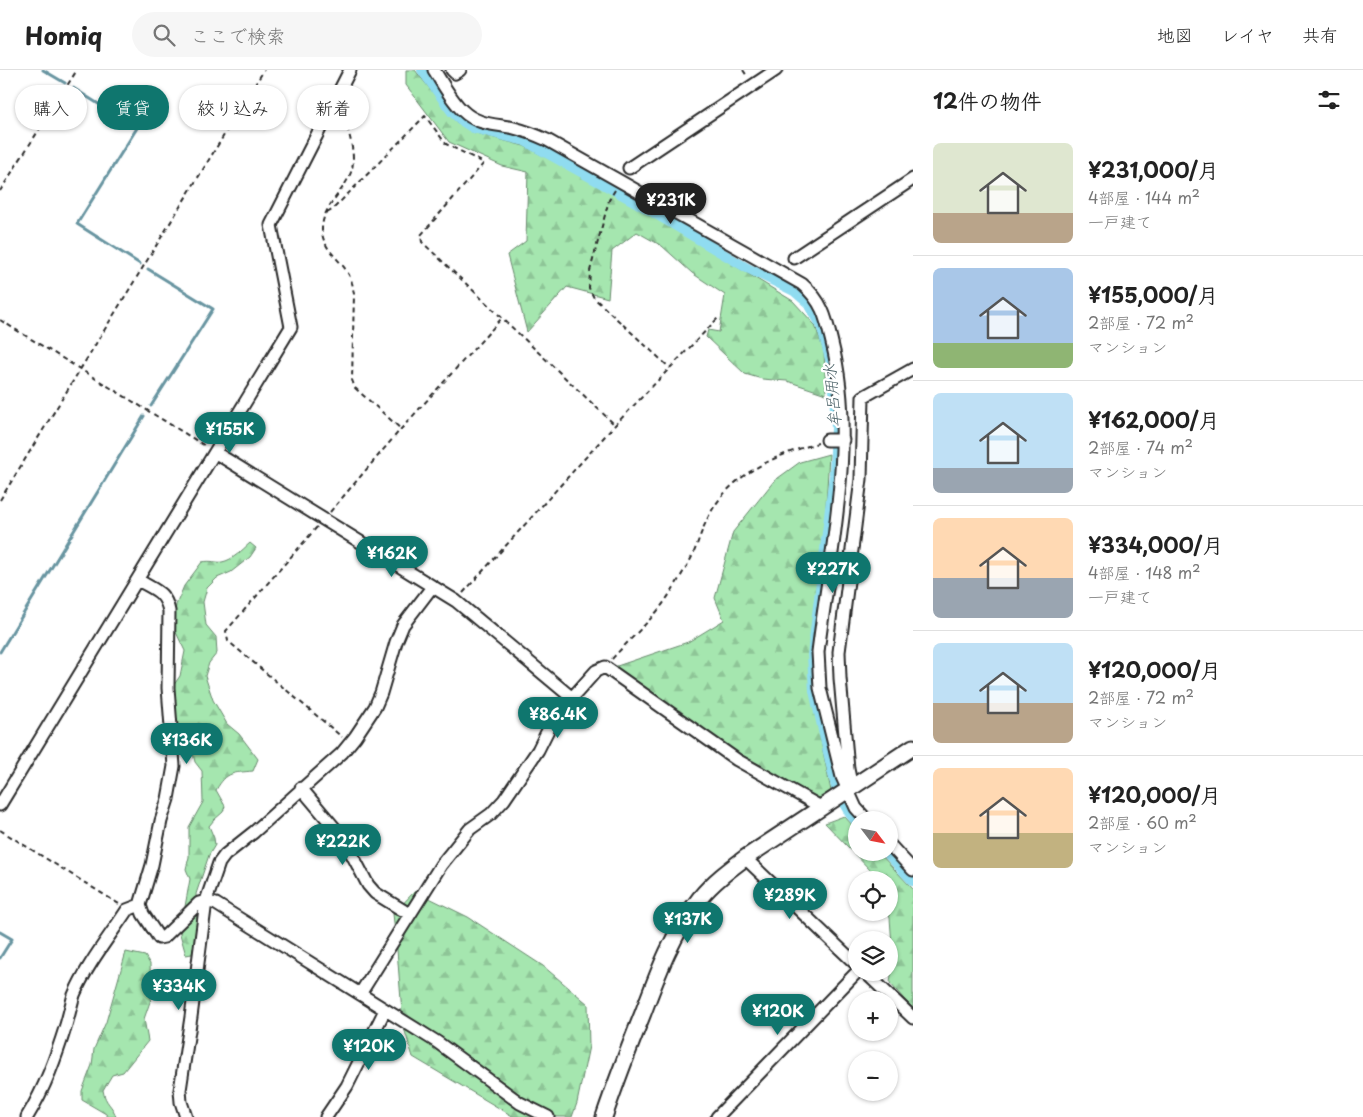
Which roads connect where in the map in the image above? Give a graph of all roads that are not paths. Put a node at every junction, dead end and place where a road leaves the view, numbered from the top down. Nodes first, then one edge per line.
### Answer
1 (350, 70) edge
2 (434, 70) edge
3 (452, 70) edge
4 (460, 70) edge
5 (776, 70) edge
6 (629, 168) dead end
7 (913, 179) edge
8 (794, 258) dead end
9 (913, 369) edge
10 (216, 453) junction
11 (138, 580) junction
12 (432, 587) junction
13 (572, 698) junction
14 (913, 747) edge
15 (301, 788) junction
16 (839, 796) junction
17 (0, 805) edge
18 (859, 811) edge
19 (898, 854) edge
20 (745, 858) junction
21 (913, 870) edge
22 (206, 900) junction
23 (140, 905) junction
24 (409, 914) junction
25 (848, 956) edge
26 (848, 981) edge
27 (874, 981) edge
28 (360, 994) junction
29 (385, 1010) junction
30 (913, 1018) edge
31 (528, 1108) junction
32 (27, 1117) edge
33 (186, 1117) edge
34 (326, 1117) edge
35 (519, 1117) edge
36 (548, 1117) edge
37 (604, 1117) edge
38 (718, 1117) edge

1 - 10 street
2 - 16 street
3 - 4 street
5 - 6 street
7 - 8 street
9 - 16 street
10 - 11 street
10 - 12 street
11 - 17 street
11 - 23 street
12 - 13 street
12 - 15 street
13 - 16 street
13 - 24 street
14 - 16 street
15 - 22 street
15 - 24 street
16 - 18 street
16 - 20 street
19 - 21 street
20 - 25 street
20 - 37 street
22 - 23 street
22 - 28 street
22 - 33 street
23 - 32 street
24 - 28 street
26 - 38 street
27 - 30 street
28 - 29 street
29 - 31 street
29 - 34 street
31 - 35 street
31 - 36 street

